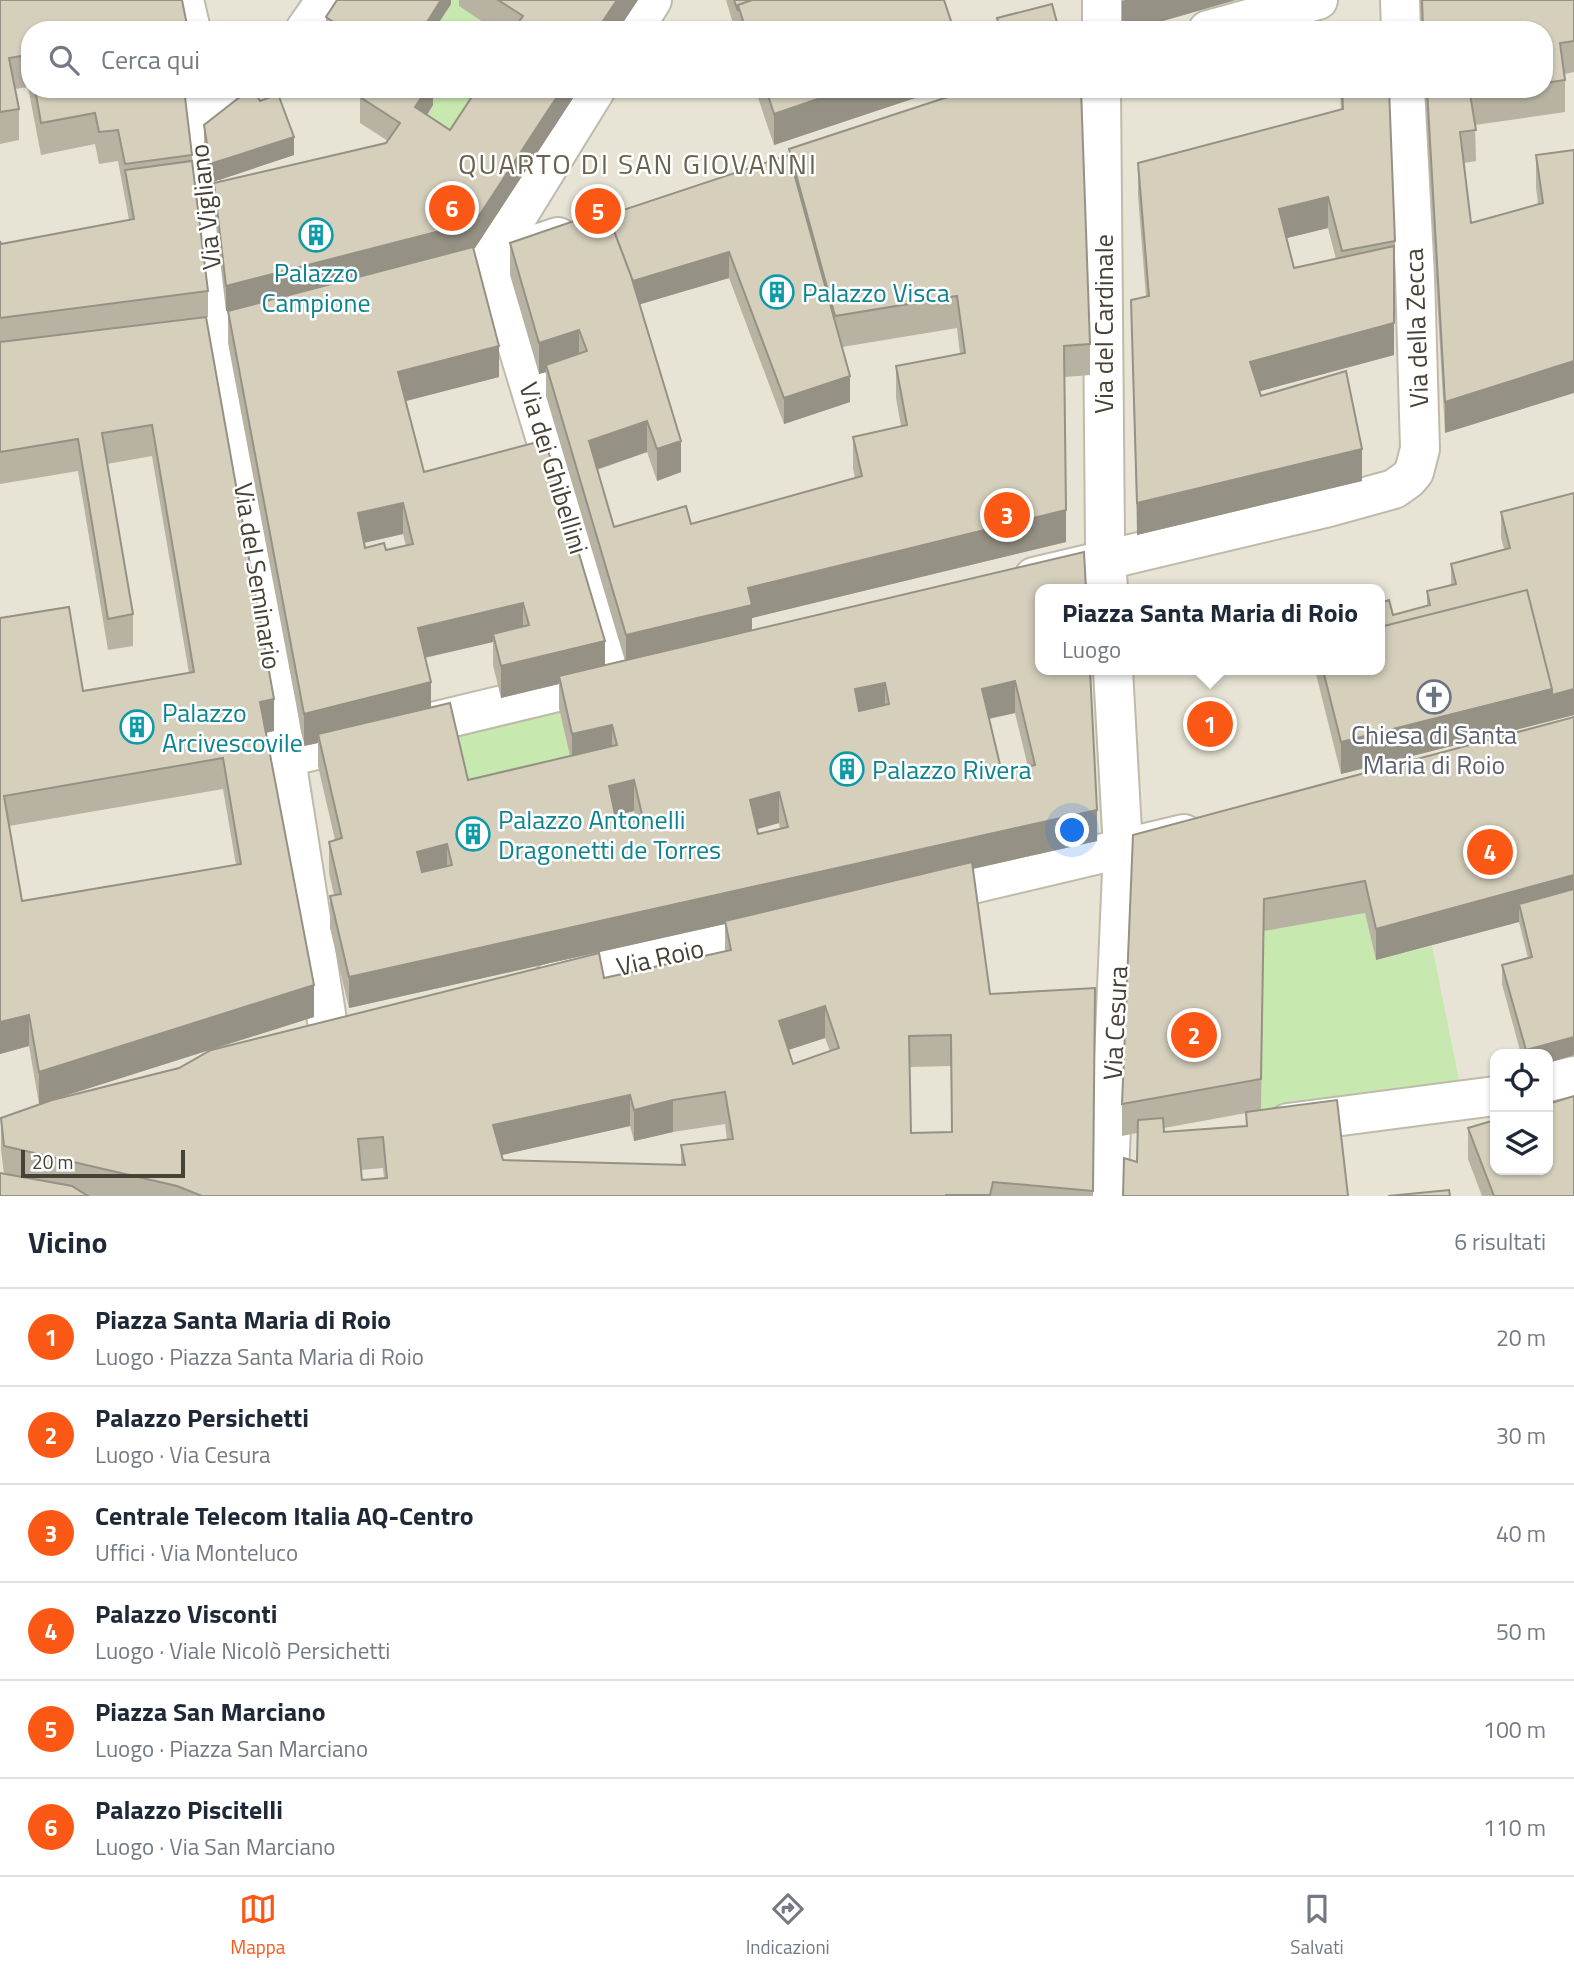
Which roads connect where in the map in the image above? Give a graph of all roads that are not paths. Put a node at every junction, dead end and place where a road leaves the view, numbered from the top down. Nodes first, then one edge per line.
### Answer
1 (184, 0) edge
2 (326, 0) edge
3 (652, 0) edge
4 (1102, 0) edge
5 (1318, 0) edge
6 (1400, 0) edge
7 (189, 21) edge
8 (311, 21) edge
9 (639, 21) edge
10 (1102, 21) edge
11 (1241, 21) edge
12 (1401, 21) edge
13 (211, 98) edge
14 (590, 98) edge
15 (1101, 98) edge
16 (1405, 98) edge
17 (591, 227) edge
18 (491, 259) junction
19 (393, 283) edge
20 (312, 303) edge
21 (218, 326) junction
22 (123, 339) edge
23 (1107, 574) edge
24 (1003, 584) edge
25 (657, 668) edge
26 (1113, 675) edge
27 (618, 677) junction
28 (286, 757) junction
29 (1218, 825) edge
30 (1123, 849) junction
31 (895, 902) edge
32 (814, 921) edge
33 (517, 990) edge
34 (329, 1034) edge
35 (1574, 1076) edge
36 (1553, 1081) edge
37 (1490, 1097) edge
38 (1258, 1127) edge
39 (1150, 1141) edge
40 (1109, 1146) junction
41 (1108, 1196) edge

1 - 7 street
2 - 8 street
3 - 9 street
4 - 10 street
5 - 11 street
6 - 12 street
13 - 21 street, Via Vigliano
14 - 18 street
15 - 23 street, Via del Cardinale
16 - 23 street, Via della Zecca
17 - 18 street
18 - 19 street
18 - 27 street, Via dei Ghibellini
20 - 21 street
21 - 22 street
21 - 28 street, Via del Seminario
23 - 24 street, Via della Zecca
25 - 27 street
26 - 30 street, Via Cesura
27 - 28 street
28 - 34 street, Via del Seminario
29 - 30 street
30 - 31 street
30 - 40 street, Via Cesura
32 - 33 street, Via Roio
35 - 36 street
37 - 38 street
39 - 40 street
40 - 41 street, Via Cesura

